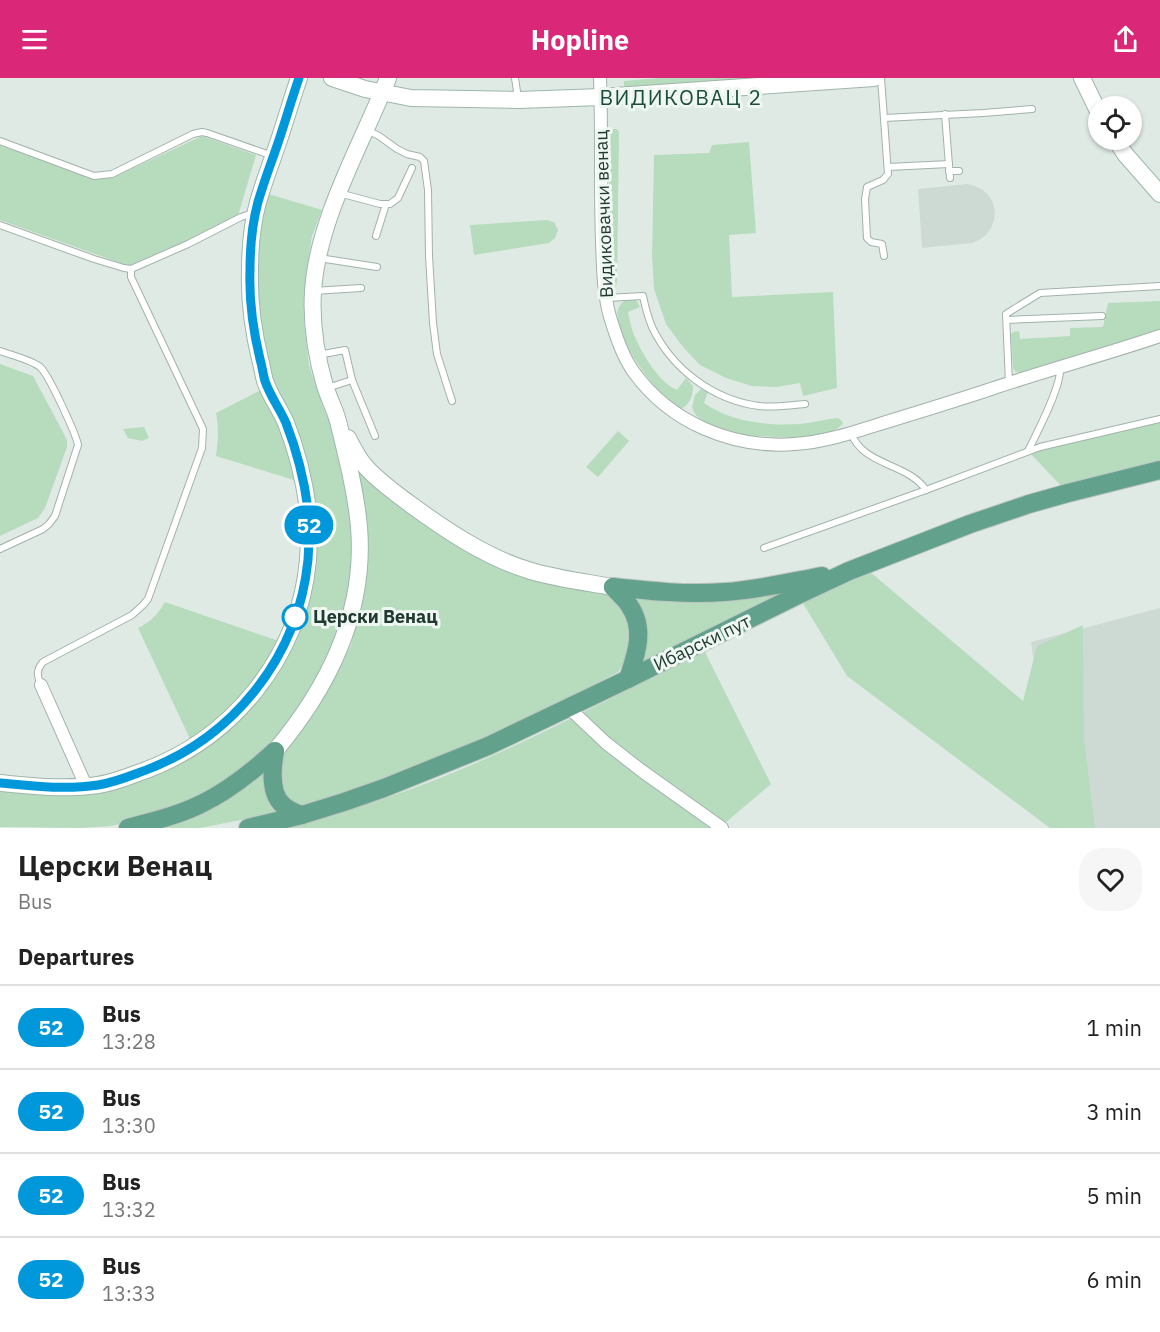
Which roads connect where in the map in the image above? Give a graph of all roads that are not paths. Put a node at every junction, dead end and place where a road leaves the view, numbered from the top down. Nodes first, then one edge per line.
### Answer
1 (299, 78) edge
2 (332, 78) edge
3 (515, 78) edge
4 (600, 78) edge
5 (874, 78) edge
6 (881, 78) edge
7 (1082, 78) edge
8 (385, 86) edge
9 (1091, 96) edge
10 (601, 97) junction
11 (519, 100) junction
12 (1032, 109) dead end
13 (945, 114) junction
14 (885, 118) junction
15 (366, 129) junction
16 (0, 141) edge
17 (1124, 150) edge
18 (274, 156) junction
19 (949, 164) junction
20 (888, 167) junction
21 (412, 168) dead end
22 (959, 171) dead end
23 (339, 193) junction
24 (1160, 194) edge
25 (386, 204) junction
26 (255, 215) junction
27 (0, 225) edge
28 (376, 236) dead end
29 (884, 256) dead end
30 (318, 258) junction
31 (377, 267) dead end
32 (131, 269) junction
33 (1160, 286) edge
34 (361, 288) dead end
35 (313, 291) junction
36 (606, 298) junction
37 (1102, 316) dead end
38 (1006, 320) junction
39 (1160, 336) edge
40 (0, 351) edge
41 (317, 355) junction
42 (1060, 368) junction
43 (352, 380) junction
44 (1009, 383) junction
45 (326, 388) junction
46 (452, 401) dead end
47 (805, 404) dead end
48 (1160, 419) edge
49 (338, 422) junction
50 (850, 433) junction
51 (375, 436) dead end
52 (1028, 451) junction
53 (1160, 470) edge
54 (926, 490) junction
55 (764, 548) dead end
56 (0, 549) edge
57 (849, 571) junction
58 (612, 587) junction
59 (628, 679) junction
60 (41, 685) joint
61 (569, 708) junction
62 (274, 751) junction
63 (0, 783) edge
64 (87, 786) junction
65 (302, 815) junction
66 (128, 828) edge
67 (248, 828) edge
68 (722, 828) edge

1 - 18 street
2 - 8 street
3 - 11 lane
4 - 10 street, Видиковачки венац
5 - 10 street
6 - 14 lane
7 - 9 street
8 - 11 street
8 - 15 street
10 - 11 street
10 - 36 street, Видиковачки венац
12 - 13 lane
13 - 14 lane
13 - 19 lane
14 - 20 lane
15 - 23 street
15 - 46 lane
16 - 18 lane
17 - 24 street
18 - 26 street
19 - 20 lane
19 - 22 lane
20 - 29 lane
21 - 25 lane
23 - 25 lane
23 - 30 street
25 - 28 lane
26 - 32 lane
26 - 64 street
27 - 32 lane
30 - 31 lane
30 - 35 street
32 - 60 lane
33 - 38 lane
34 - 35 lane
35 - 41 street
36 - 47 lane
36 - 50 street, Видиковачки венац
37 - 38 lane
38 - 44 lane
39 - 42 street, Видиковачки венац
40 - 56 lane
41 - 43 lane
41 - 45 street
42 - 44 street, Видиковачки венац
42 - 52 lane
43 - 45 lane
43 - 51 lane
44 - 50 street, Видиковачки венац
45 - 49 street
48 - 52 lane
49 - 58 street
49 - 62 street
50 - 54 lane
52 - 54 lane
53 - 57 main road, Ибарски пут
54 - 55 lane
57 - 58 main road
57 - 59 main road, Ибарски пут
58 - 59 main road
59 - 61 main road, Ибарски пут
60 - 64 street
61 - 65 main road, Ибарски пут
61 - 68 street
62 - 65 main road
62 - 66 main road
63 - 64 street
65 - 67 main road, Ибарски пут

